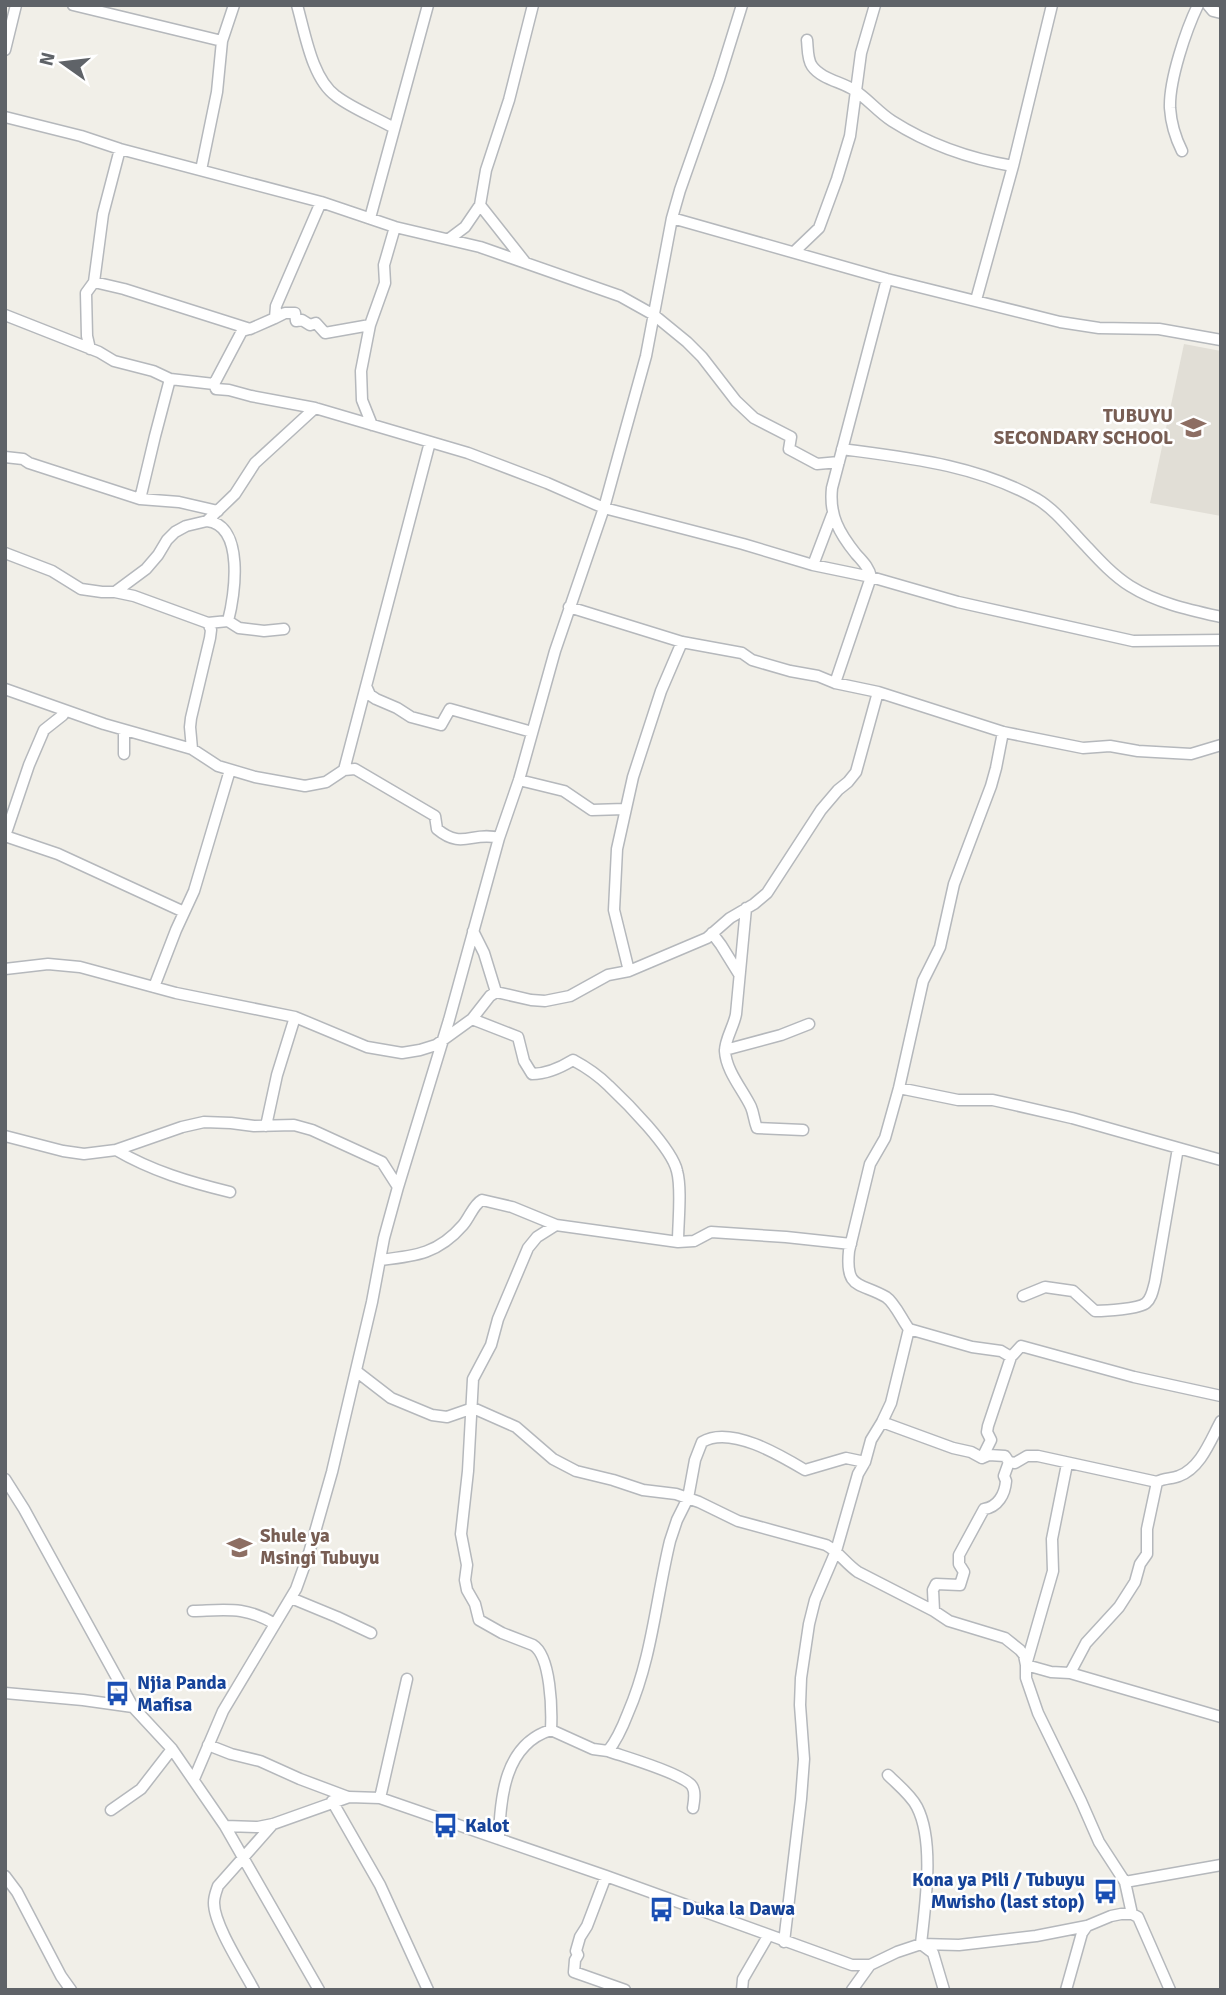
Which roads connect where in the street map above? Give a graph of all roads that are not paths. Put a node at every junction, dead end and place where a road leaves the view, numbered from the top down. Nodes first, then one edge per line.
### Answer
1 (16, 5) edge
2 (73, 5) edge
3 (234, 5) edge
4 (297, 5) edge
5 (428, 5) edge
6 (533, 5) edge
7 (742, 5) edge
8 (875, 5) edge
9 (1052, 5) edge
10 (1198, 5) edge
11 (1208, 5) edge
12 (1221, 13) edge
13 (807, 40) dead end
14 (222, 41) junction
15 (5, 50) edge
16 (855, 91) junction
17 (5, 117) edge
18 (394, 128) junction
19 (120, 149) junction
20 (1182, 151) dead end
21 (1013, 166) junction
22 (201, 170) junction
23 (321, 202) junction
24 (480, 205) junction
25 (370, 218) junction
26 (672, 218) junction
27 (395, 228) junction
28 (449, 239) junction
29 (794, 252) junction
30 (526, 264) junction
31 (887, 279) junction
32 (94, 282) junction
33 (976, 300) junction
34 (5, 315) edge
35 (654, 315) junction
36 (275, 318) junction
37 (370, 325) junction
38 (250, 329) junction
39 (1221, 340) edge
40 (90, 349) junction
41 (170, 379) junction
42 (214, 384) junction
43 (315, 408) junction
44 (372, 425) junction
45 (430, 442) junction
46 (842, 449) junction
47 (5, 457) edge
48 (839, 462) junction
49 (140, 499) junction
50 (604, 508) junction
51 (218, 511) junction
52 (832, 515) junction
53 (207, 521) junction
54 (5, 553) edge
55 (813, 565) junction
56 (871, 577) junction
57 (115, 592) junction
58 (569, 607) junction
59 (1221, 617) edge
60 (228, 621) junction
61 (208, 623) junction
62 (284, 629) dead end
63 (1221, 640) edge
64 (682, 642) junction
65 (835, 683) junction
66 (366, 685) junction
67 (5, 690) edge
68 (878, 692) junction
69 (63, 715) dead end
70 (124, 730) junction
71 (532, 732) junction
72 (1003, 732) junction
73 (1221, 745) edge
74 (192, 749) junction
75 (124, 754) dead end
76 (230, 770) junction
77 (344, 770) junction
78 (519, 780) junction
79 (625, 809) junction
80 (499, 838) junction
81 (746, 908) junction
82 (184, 912) junction
83 (473, 931) junction
84 (712, 933) junction
85 (5, 969) edge
86 (629, 971) junction
87 (740, 975) junction
88 (154, 987) junction
89 (496, 992) junction
90 (295, 1017) junction
91 (472, 1019) junction
92 (809, 1024) dead end
93 (443, 1040) junction
94 (725, 1050) junction
95 (899, 1088) junction
96 (265, 1126) junction
97 (803, 1130) dead end
98 (5, 1136) edge
99 (1178, 1147) junction
100 (116, 1150) junction
101 (1221, 1160) edge
102 (398, 1187) junction
103 (230, 1192) dead end
104 (556, 1225) junction
105 (678, 1242) junction
106 (851, 1244) junction
107 (380, 1260) junction
108 (1023, 1296) dead end
109 (908, 1329) junction
110 (1011, 1357) junction
111 (356, 1371) junction
112 (1221, 1396) edge
113 (472, 1408) junction
114 (1221, 1421) edge
115 (882, 1422) junction
116 (982, 1458) junction
117 (865, 1462) junction
118 (1009, 1462) junction
119 (1068, 1464) junction
120 (5, 1479) edge
121 (1157, 1482) junction
122 (688, 1498) junction
123 (836, 1551) junction
124 (291, 1598) junction
125 (193, 1611) dead end
126 (934, 1611) junction
127 (275, 1625) junction
128 (371, 1633) dead end
129 (1026, 1665) junction
130 (1070, 1673) junction
131 (407, 1679) dead end
132 (5, 1693) edge
133 (133, 1707) junction
134 (1221, 1717) edge
135 (551, 1730) junction
136 (208, 1745) junction
137 (172, 1749) junction
138 (608, 1751) junction
139 (888, 1775) dead end
140 (194, 1779) junction
141 (349, 1797) junction
142 (380, 1798) junction
143 (332, 1801) junction
144 (693, 1808) dead end
145 (111, 1811) dead end
146 (273, 1824) junction
147 (225, 1826) junction
148 (499, 1839) junction
149 (243, 1859) junction
150 (1221, 1865) edge
151 (5, 1876) edge
152 (606, 1877) junction
153 (1125, 1882) junction
154 (1132, 1913) junction
155 (1087, 1926) junction
156 (768, 1936) junction
157 (784, 1942) junction
158 (921, 1944) junction
159 (870, 1965) junction
160 (71, 1990) edge
161 (254, 1990) edge
162 (319, 1990) edge
163 (428, 1990) edge
164 (625, 1990) edge
165 (742, 1990) edge
166 (852, 1990) edge
167 (944, 1990) edge
168 (1066, 1990) edge
169 (1170, 1990) edge

1 - 15 street
2 - 14 street
3 - 14 street
4 - 18 street
5 - 18 street
6 - 24 street
7 - 26 street
8 - 16 street
9 - 21 street
10 - 20 street
11 - 12 street
13 - 16 street
14 - 22 street
16 - 21 street
16 - 29 street
17 - 19 street
18 - 25 street
19 - 22 street
19 - 32 street
21 - 33 street
22 - 23 street
23 - 25 street
23 - 36 street
24 - 28 street
24 - 30 street
25 - 27 street
26 - 29 street
26 - 35 street
27 - 28 street
27 - 37 street
28 - 30 street
29 - 31 street
30 - 35 street
31 - 33 street
31 - 46 street
32 - 38 street
32 - 40 street
33 - 39 street
34 - 40 street
35 - 48 street
35 - 50 street
36 - 37 street
36 - 38 street
37 - 44 street
38 - 42 street
40 - 41 street
41 - 42 street
41 - 49 street
42 - 43 street
43 - 44 street
43 - 51 street
44 - 45 street
45 - 50 street
45 - 66 street
46 - 48 street
46 - 59 street
47 - 49 street
48 - 52 street
49 - 51 street
50 - 55 street
50 - 58 street
51 - 53 street
52 - 55 street
52 - 56 street
53 - 57 street
53 - 60 street
54 - 57 street
55 - 56 street
56 - 63 street
56 - 65 street
57 - 61 street
58 - 64 street
58 - 71 street
60 - 61 street
60 - 62 street
61 - 74 street
64 - 65 street
64 - 79 street
65 - 68 street
66 - 71 street
66 - 77 street
67 - 70 street
68 - 72 street
68 - 81 street
69 - 82 street
70 - 74 street
70 - 75 street
71 - 78 street
72 - 73 street
72 - 95 street
74 - 76 street
76 - 77 street
76 - 82 street
77 - 80 street
78 - 79 street
78 - 80 street
79 - 86 street
80 - 83 street
81 - 84 street
81 - 87 street
82 - 88 street
83 - 89 street
83 - 93 street
84 - 86 street
84 - 87 street
85 - 88 street
86 - 89 street
87 - 94 street
88 - 90 street
89 - 91 street
90 - 93 street
90 - 96 street
91 - 93 street
91 - 105 street
92 - 94 street
93 - 102 street
94 - 97 street
95 - 99 street
95 - 106 street
96 - 100 street
96 - 102 street
98 - 100 street
99 - 101 street
99 - 108 street
100 - 103 street
102 - 107 street
104 - 105 street
104 - 107 street
104 - 113 street
105 - 106 street
106 - 109 street
107 - 111 street
109 - 110 street
109 - 115 street
110 - 112 street
110 - 116 street
111 - 113 street
111 - 124 street
113 - 122 street
113 - 135 street
114 - 121 street
115 - 116 street
115 - 117 street
116 - 118 street
117 - 122 street
117 - 123 street
118 - 119 street
118 - 126 street
119 - 121 street
119 - 129 street
120 - 133 street
121 - 130 street
122 - 123 street
122 - 138 street
123 - 126 street
123 - 157 street
124 - 127 street
124 - 128 street
125 - 127 street
126 - 129 street
127 - 136 street
129 - 130 street
129 - 153 street
130 - 134 street
131 - 142 street
132 - 133 street
133 - 137 street
135 - 138 street
135 - 148 street
136 - 140 street
136 - 141 street
137 - 140 street
137 - 145 street
138 - 144 street
139 - 158 street
140 - 147 street
141 - 142 street
141 - 143 street
142 - 148 street
143 - 146 street
143 - 163 street
146 - 147 street
146 - 149 street
147 - 149 street
148 - 152 street
149 - 161 street
149 - 162 street
150 - 153 street
151 - 160 street
152 - 156 street
152 - 164 street
153 - 154 street
154 - 155 street
154 - 169 street
155 - 158 street
155 - 168 street
156 - 157 street
156 - 165 street
157 - 159 street
158 - 159 street
158 - 167 street
159 - 166 street

